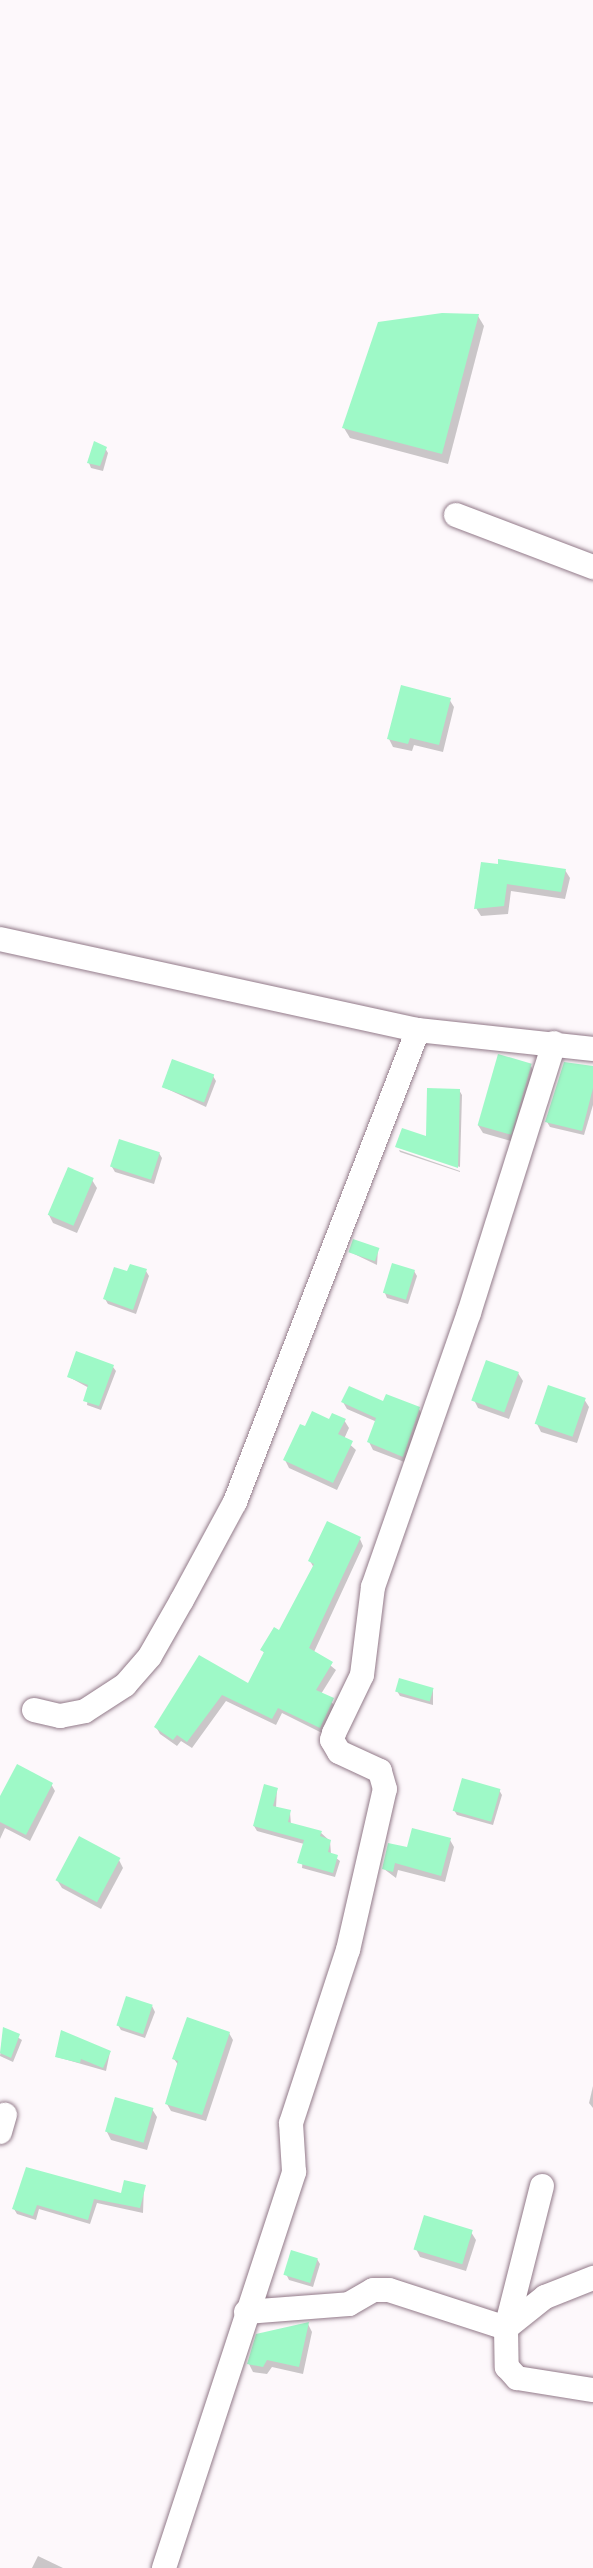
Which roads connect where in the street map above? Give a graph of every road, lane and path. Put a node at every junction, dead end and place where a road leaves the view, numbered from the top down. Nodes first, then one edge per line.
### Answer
1 (456, 515) dead end
2 (593, 567) edge
3 (0, 939) edge
4 (418, 1030) junction
5 (554, 1043) junction
6 (593, 1049) edge
7 (34, 1710) dead end
8 (541, 2186) dead end
9 (593, 2278) edge
10 (246, 2312) junction
11 (506, 2328) junction
12 (593, 2390) edge
13 (164, 2568) edge

1 - 2 street
3 - 4 street
4 - 5 street
4 - 7 street
5 - 6 street
5 - 10 street
8 - 11 street
9 - 11 street
10 - 11 street
10 - 13 street
11 - 12 street

